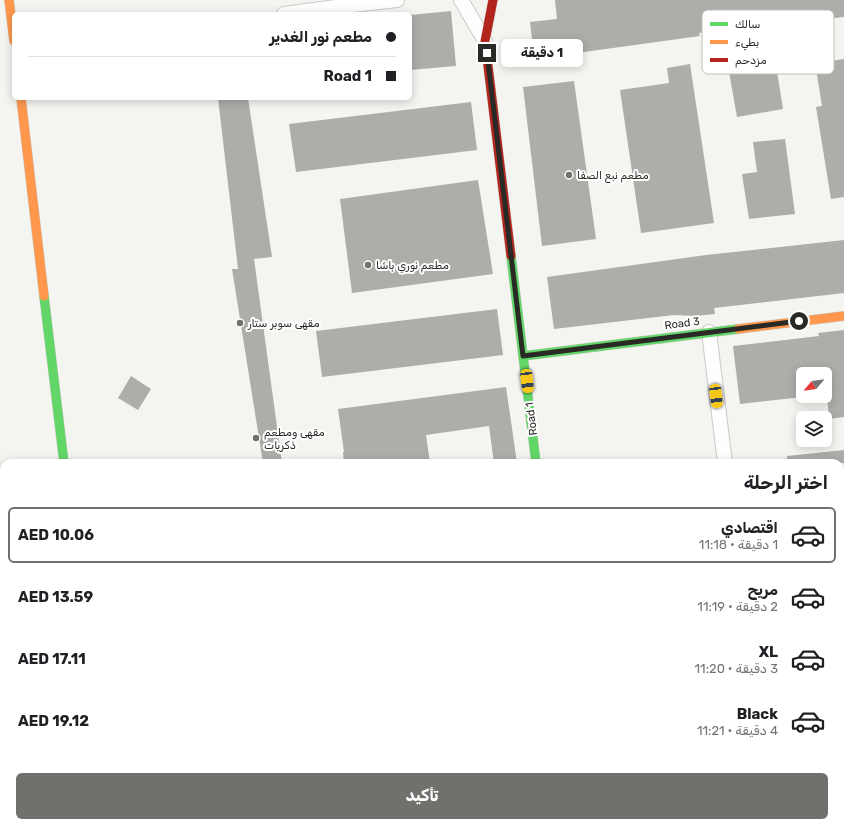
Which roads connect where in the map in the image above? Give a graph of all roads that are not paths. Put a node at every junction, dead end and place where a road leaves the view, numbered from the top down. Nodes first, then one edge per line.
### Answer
1 (9, 0) edge
2 (397, 0) edge
3 (461, 0) edge
4 (493, 0) edge
5 (299, 12) edge
6 (12, 25) edge
7 (485, 41) junction
8 (21, 100) edge
9 (844, 316) edge
10 (709, 332) junction
11 (523, 356) junction
12 (64, 459) edge
13 (536, 459) edge
14 (725, 459) edge

1 - 6 street
2 - 5 street
3 - 7 street, Road 1
4 - 7 street, Road 1
7 - 11 street, Road 1
8 - 12 street
9 - 10 street, Road 3
10 - 11 street, Road 3
10 - 14 street
11 - 13 street, Road 1

